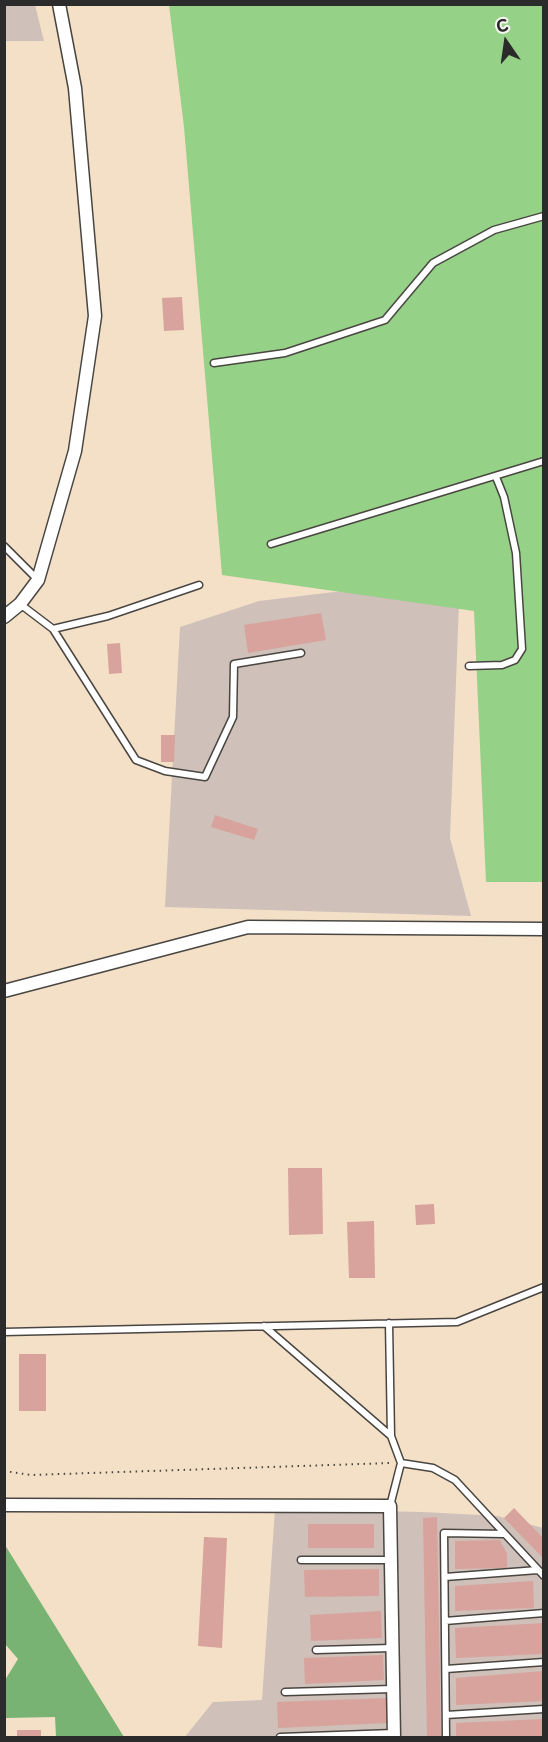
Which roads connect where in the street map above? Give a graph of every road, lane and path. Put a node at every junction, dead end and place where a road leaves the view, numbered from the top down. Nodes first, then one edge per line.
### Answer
1 (59, 4) edge
2 (543, 216) edge
3 (214, 363) dead end
4 (543, 461) edge
5 (496, 477) junction
6 (271, 544) dead end
7 (4, 546) edge
8 (38, 580) junction
9 (199, 585) dead end
10 (20, 604) junction
11 (4, 617) edge
12 (54, 629) junction
13 (301, 653) dead end
14 (469, 666) dead end
15 (543, 929) edge
16 (4, 991) edge
17 (543, 1287) edge
18 (389, 1323) junction
19 (264, 1326) junction
20 (4, 1332) edge
21 (391, 1436) junction
22 (401, 1463) junction
23 (4, 1471) edge
24 (4, 1505) edge
25 (390, 1506) junction
26 (505, 1534) junction
27 (301, 1560) dead end
28 (391, 1560) junction
29 (538, 1570) junction
30 (543, 1576) edge
31 (445, 1577) junction
32 (543, 1613) edge
33 (445, 1621) junction
34 (392, 1648) junction
35 (316, 1650) dead end
36 (543, 1662) edge
37 (446, 1669) junction
38 (393, 1689) junction
39 (285, 1692) dead end
40 (543, 1709) edge
41 (446, 1715) junction
42 (394, 1735) edge
43 (280, 1737) edge
44 (446, 1737) edge

1 - 8 street
2 - 3 lane
4 - 5 lane
5 - 6 lane
5 - 14 lane
7 - 8 lane
8 - 10 street
9 - 12 lane
10 - 11 street
10 - 12 lane
12 - 13 lane
15 - 16 street
17 - 18 lane
18 - 19 lane
18 - 21 lane
19 - 20 lane
19 - 21 lane
21 - 22 lane
22 - 23 path
22 - 25 lane
22 - 26 lane
24 - 25 street
25 - 28 street
26 - 29 lane
26 - 31 lane
27 - 28 lane
28 - 34 street
29 - 30 lane
29 - 31 lane
31 - 33 lane
32 - 33 lane
33 - 37 lane
34 - 35 lane
34 - 38 street
36 - 37 lane
37 - 41 lane
38 - 39 lane
38 - 42 street
40 - 41 lane
41 - 44 lane
42 - 43 lane

